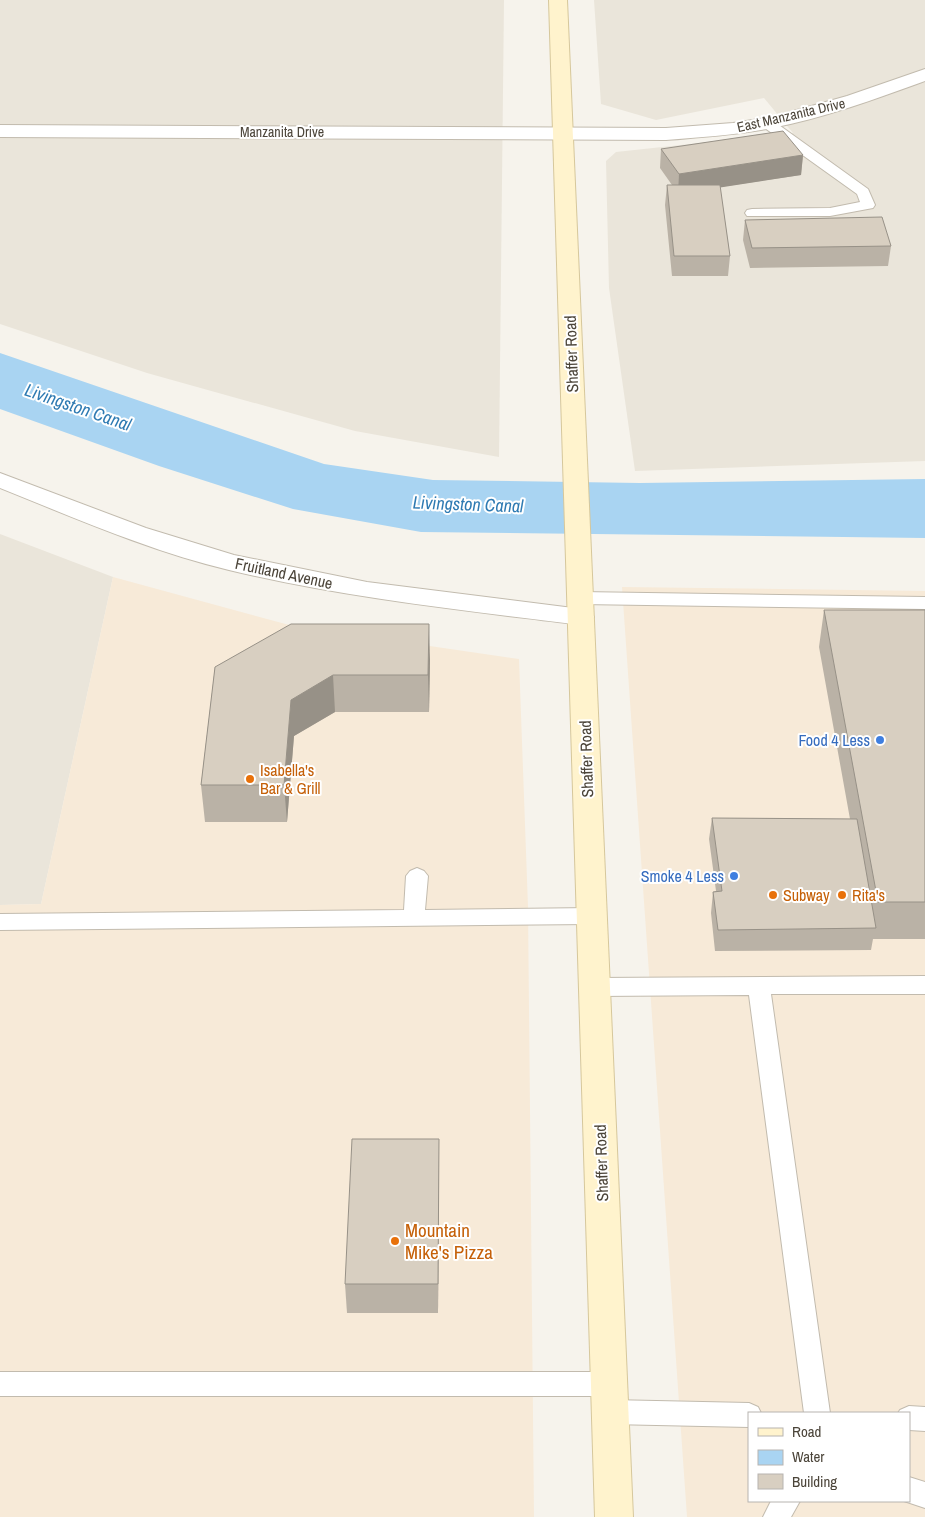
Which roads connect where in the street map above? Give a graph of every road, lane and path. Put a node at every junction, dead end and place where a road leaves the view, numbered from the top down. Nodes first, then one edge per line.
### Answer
1 (558, 0) edge
2 (925, 75) edge
3 (768, 123) junction
4 (0, 130) edge
5 (563, 133) junction
6 (752, 213) dead end
7 (0, 480) edge
8 (925, 603) edge
9 (580, 608) junction
10 (417, 876) dead end
11 (592, 916) junction
12 (414, 918) junction
13 (0, 922) edge
14 (925, 985) edge
15 (759, 986) junction
16 (594, 987) junction
17 (0, 1384) edge
18 (610, 1398) junction
19 (817, 1412) edge
20 (748, 1415) edge
21 (910, 1418) edge
22 (925, 1419) edge
23 (910, 1490) edge
24 (925, 1494) edge
25 (785, 1502) edge
26 (614, 1517) edge
27 (777, 1517) edge

1 - 5 main road, Shaffer Road
2 - 3 street, East Manzanita Drive
3 - 5 street, East Manzanita Drive
3 - 6 lane
4 - 5 street, Manzanita Drive
5 - 9 main road, Shaffer Road
7 - 9 street, Fruitland Avenue
8 - 9 lane
9 - 11 main road, Shaffer Road
10 - 12 lane
11 - 12 lane
11 - 16 main road, Shaffer Road
12 - 13 lane
14 - 15 lane
15 - 16 lane
15 - 19 lane
16 - 18 main road, Shaffer Road
17 - 18 lane
18 - 20 lane
18 - 26 main road, Shaffer Road
21 - 22 lane
23 - 24 lane
25 - 27 lane

